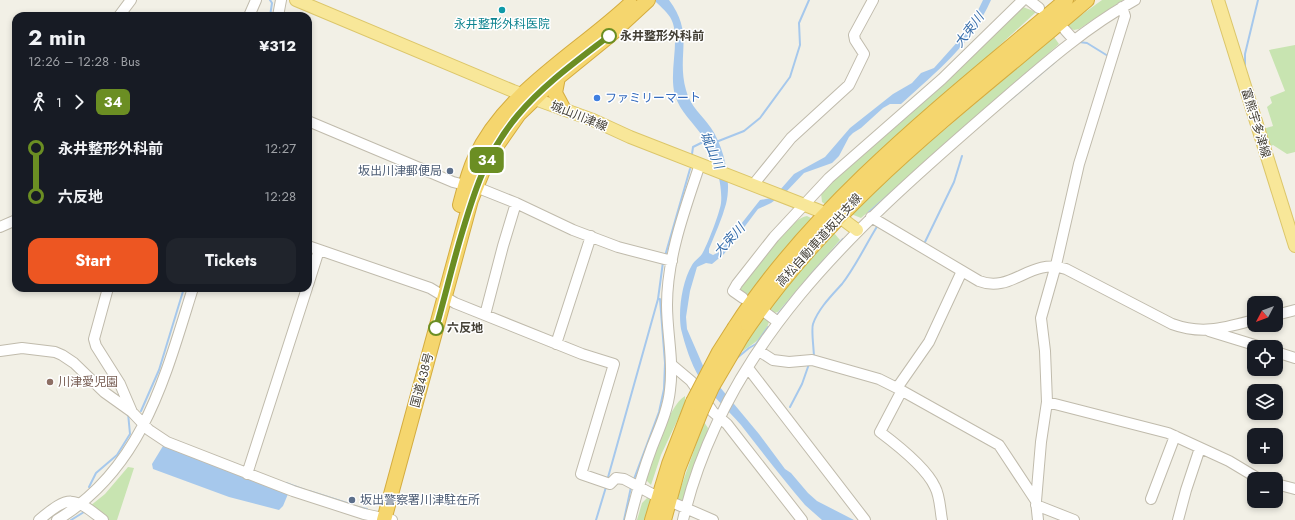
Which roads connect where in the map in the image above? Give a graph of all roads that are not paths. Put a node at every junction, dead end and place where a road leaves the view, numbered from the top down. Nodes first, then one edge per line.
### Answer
1 (131, 0) edge
2 (256, 0) edge
3 (282, 0) edge
4 (296, 0) edge
5 (634, 0) edge
6 (648, 0) edge
7 (873, 0) edge
8 (1022, 0) edge
9 (1029, 0) edge
10 (1054, 0) edge
11 (1066, 0) edge
12 (1087, 0) edge
13 (1095, 0) edge
14 (1135, 0) edge
15 (1218, 0) edge
16 (1122, 7) junction
17 (1039, 8) dead end
18 (123, 12) edge
19 (251, 12) edge
20 (279, 12) edge
21 (1063, 26) junction
22 (1074, 40) junction
23 (978, 76) junction
24 (558, 77) junction
25 (528, 96) junction
26 (563, 108) junction
27 (312, 123) edge
28 (705, 166) junction
29 (755, 186) junction
30 (471, 187) junction
31 (516, 203) junction
32 (801, 204) junction
33 (820, 211) dead end
34 (871, 217) junction
35 (845, 221) dead end
36 (12, 222) edge
37 (0, 227) edge
38 (857, 230) junction
39 (591, 236) junction
40 (1295, 246) edge
41 (312, 247) edge
42 (319, 250) junction
43 (666, 260) junction
44 (1056, 265) junction
45 (962, 270) junction
46 (312, 274) edge
47 (107, 292) edge
48 (192, 292) edge
49 (306, 292) edge
50 (440, 295) junction
51 (743, 298) dead end
52 (1295, 310) edge
53 (766, 313) dead end
54 (1283, 313) edge
55 (485, 315) junction
56 (778, 322) junction
57 (1247, 322) edge
58 (738, 331) junction
59 (1209, 331) junction
60 (1247, 343) edge
61 (556, 344) junction
62 (0, 351) edge
63 (759, 351) junction
64 (1283, 354) edge
65 (1295, 358) edge
66 (672, 365) junction
67 (747, 369) junction
68 (899, 390) junction
69 (1047, 402) junction
70 (697, 406) junction
71 (128, 409) junction
72 (719, 416) junction
73 (143, 424) junction
74 (1175, 436) junction
75 (1200, 448) junction
76 (248, 471) junction
77 (1247, 472) edge
78 (639, 486) junction
79 (1283, 486) edge
80 (1295, 489) edge
81 (654, 495) dead end
82 (1151, 499) dead end
83 (1036, 503) junction
84 (80, 504) junction
85 (676, 504) dead end
86 (686, 509) junction
87 (382, 519) edge
88 (39, 520) edge
89 (57, 520) edge
90 (103, 520) edge
91 (630, 520) edge
92 (652, 520) edge
93 (664, 520) edge
94 (683, 520) edge
95 (713, 520) edge
96 (802, 520) edge
97 (865, 520) edge
98 (942, 520) edge
99 (1038, 520) edge
100 (1074, 520) edge
101 (1178, 520) edge

1 - 18 street
2 - 19 street
3 - 20 street
4 - 25 main road, 城山川津線
5 - 25 highway, 国道438号
6 - 24 highway, 国道438号
7 - 29 street
8 - 32 street
9 - 17 street
10 - 23 highway
11 - 23 highway
12 - 21 highway
13 - 21 highway
14 - 16 street
15 - 40 main road, 富熊宇多津線
16 - 22 street
16 - 44 street
21 - 22 street
21 - 58 highway, 高松自動車道坂出支線
22 - 34 street
23 - 58 highway, 高松自動車道坂出支線
24 - 25 highway, 国道438号
24 - 26 highway
25 - 26 main road, 城山川津線
25 - 30 highway, 国道438号
26 - 28 main road, 城山川津線
27 - 30 street
28 - 29 main road, 城山川津線
28 - 43 street
29 - 32 main road, 城山川津線
30 - 31 street
30 - 50 highway, 国道438号
31 - 39 street
31 - 55 street
32 - 33 main road, 城山川津線
32 - 51 street
34 - 38 street
34 - 45 street
35 - 38 main road
36 - 37 street
38 - 56 street
39 - 43 street
39 - 61 street
41 - 42 street
42 - 46 street
42 - 50 street
43 - 66 street
44 - 45 street
44 - 59 street
44 - 69 street
45 - 68 street
47 - 71 street
48 - 73 street
49 - 76 street
50 - 55 street
50 - 87 highway, 国道438号
52 - 54 street
53 - 56 street
55 - 61 street
56 - 63 street
57 - 59 street
58 - 70 highway, 高松自動車道坂出支線, bridge
59 - 60 street
61 - 78 street
62 - 71 street
63 - 67 street
63 - 68 street
64 - 65 street
66 - 72 street
66 - 78 street
67 - 72 street
67 - 97 street
68 - 83 street
68 - 98 street
69 - 74 street
69 - 83 street
70 - 92 highway, 高松自動車道坂出支線
70 - 93 highway, 高松自動車道坂出支線
71 - 73 street
72 - 86 street
72 - 96 street
73 - 76 street
73 - 84 street
74 - 75 street
74 - 82 street
75 - 77 street
75 - 101 street
76 - 87 street
78 - 81 street
78 - 91 street
79 - 80 street
83 - 99 street
83 - 100 street
84 - 88 street
84 - 89 street
84 - 90 street
85 - 86 street
86 - 94 street
86 - 95 street

